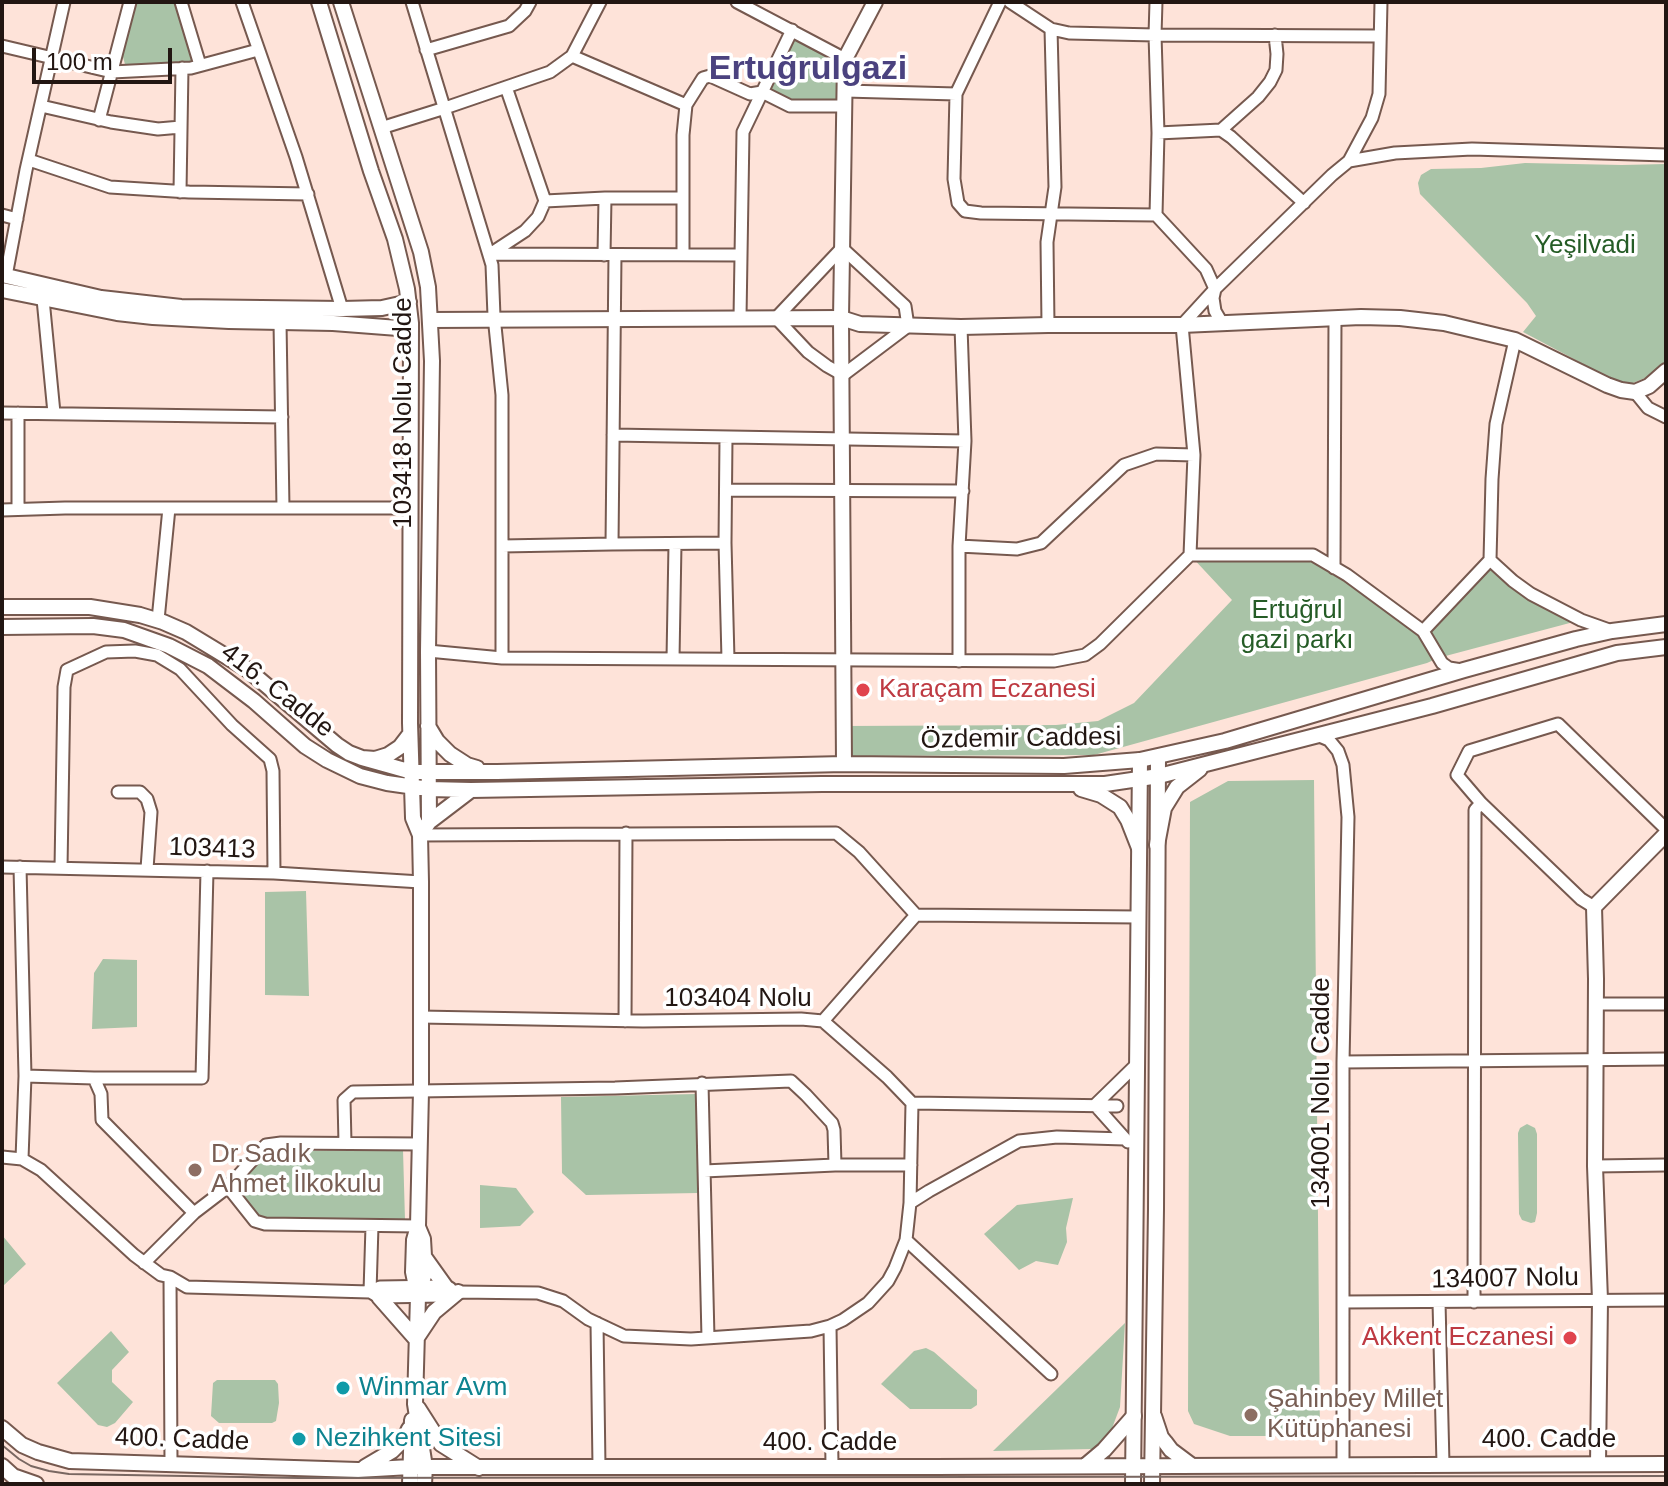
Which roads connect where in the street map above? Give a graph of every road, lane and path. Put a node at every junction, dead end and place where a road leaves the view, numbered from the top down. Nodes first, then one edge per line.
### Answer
1 (64, 2) edge
2 (130, 2) edge
3 (181, 2) edge
4 (242, 2) edge
5 (319, 2) edge
6 (341, 2) edge
7 (412, 2) edge
8 (530, 2) edge
9 (600, 2) edge
10 (737, 2) edge
11 (875, 2) edge
12 (1000, 2) edge
13 (1010, 2) edge
14 (1156, 2) edge
15 (1381, 2) edge
16 (1051, 29) junction
17 (792, 30) junction
18 (1155, 35) junction
19 (1275, 35) junction
20 (1379, 36) junction
21 (2, 46) edge
22 (258, 50) junction
23 (426, 50) junction
24 (572, 56) junction
25 (51, 57) junction
26 (845, 59) junction
27 (200, 65) junction
28 (182, 68) junction
29 (112, 72) junction
30 (506, 87) junction
31 (762, 92) junction
32 (956, 94) junction
33 (845, 98) junction
34 (686, 105) junction
35 (41, 106) junction
36 (445, 108) junction
37 (99, 120) junction
38 (181, 127) junction
39 (381, 128) junction
40 (1221, 130) junction
41 (1158, 133) junction
42 (1666, 155) edge
43 (29, 160) junction
44 (1349, 161) junction
45 (180, 192) junction
46 (308, 194) junction
47 (605, 198) junction
48 (683, 198) junction
49 (545, 201) junction
50 (1304, 203) junction
51 (1052, 213) junction
52 (2, 215) edge
53 (1156, 215) junction
54 (17, 219) junction
55 (842, 248) junction
56 (490, 254) junction
57 (609, 255) junction
58 (683, 255) junction
59 (740, 255) junction
60 (3, 281) edge
61 (1215, 289) junction
62 (43, 299) junction
63 (409, 302) junction
64 (342, 309) junction
65 (740, 318) junction
66 (776, 318) junction
67 (841, 318) junction
68 (1335, 318) junction
69 (615, 319) junction
70 (430, 320) junction
71 (495, 320) junction
72 (280, 322) junction
73 (1222, 323) junction
74 (1048, 325) junction
75 (1182, 325) junction
76 (908, 326) junction
77 (961, 327) junction
78 (411, 329) junction
79 (1515, 340) junction
80 (1666, 371) edge
81 (843, 375) junction
82 (1635, 392) junction
83 (2, 413) edge
84 (18, 413) junction
85 (54, 413) junction
86 (282, 417) junction
87 (1666, 417) edge
88 (613, 435) junction
89 (726, 438) junction
90 (842, 438) junction
91 (965, 441) junction
92 (1194, 455) junction
93 (727, 490) junction
94 (843, 490) junction
95 (963, 491) junction
96 (169, 508) junction
97 (283, 508) junction
98 (410, 508) junction
99 (18, 509) junction
100 (2, 510) edge
101 (725, 543) junction
102 (612, 544) junction
103 (675, 544) junction
104 (502, 546) junction
105 (959, 546) junction
106 (1190, 555) junction
107 (1490, 560) junction
108 (1334, 568) junction
109 (2, 607) edge
110 (158, 620) junction
111 (1666, 624) edge
112 (2, 627) edge
113 (1423, 631) junction
114 (1612, 631) junction
115 (1666, 647) edge
116 (428, 651) junction
117 (502, 658) junction
118 (1438, 658) junction
119 (673, 659) junction
120 (728, 659) junction
121 (844, 660) junction
122 (959, 661) junction
123 (1464, 670) junction
124 (1426, 682) junction
125 (428, 726) junction
126 (410, 734) junction
127 (1316, 735) junction
128 (362, 758) junction
129 (1158, 758) junction
130 (1140, 760) junction
131 (844, 764) junction
132 (1207, 764) junction
133 (429, 772) junction
134 (497, 772) junction
135 (1159, 776) junction
136 (411, 779) junction
137 (1141, 779) junction
138 (387, 783) junction
139 (1069, 785) junction
140 (429, 789) junction
141 (471, 790) junction
142 (118, 792) dead end
143 (1481, 803) junction
144 (413, 810) junction
145 (424, 828) junction
146 (1666, 831) edge
147 (626, 833) junction
148 (1157, 845) junction
149 (1139, 848) junction
150 (2, 867) edge
151 (20, 867) junction
152 (61, 868) junction
153 (147, 869) junction
154 (207, 871) junction
155 (274, 873) junction
156 (421, 882) junction
157 (1594, 907) junction
158 (916, 915) junction
159 (1138, 917) junction
160 (1595, 1004) junction
161 (1666, 1004) edge
162 (420, 1017) junction
163 (625, 1021) junction
164 (823, 1021) junction
165 (1666, 1059) edge
166 (1594, 1060) junction
167 (1475, 1061) junction
168 (1343, 1062) junction
169 (1136, 1065) junction
170 (25, 1076) junction
171 (94, 1078) junction
172 (702, 1083) junction
173 (421, 1091) junction
174 (912, 1103) junction
175 (1095, 1105) junction
176 (1117, 1106) dead end
177 (1125, 1139) junction
178 (345, 1143) junction
179 (420, 1144) junction
180 (1136, 1152) junction
181 (2, 1157) edge
182 (22, 1159) junction
183 (835, 1165) junction
184 (911, 1165) junction
185 (1666, 1165) edge
186 (1595, 1166) junction
187 (704, 1171) junction
188 (228, 1187) junction
189 (910, 1203) junction
190 (194, 1213) junction
191 (372, 1226) junction
192 (418, 1226) junction
193 (906, 1240) junction
194 (424, 1257) junction
195 (144, 1263) junction
196 (170, 1277) junction
197 (452, 1289) junction
198 (418, 1290) junction
199 (375, 1295) junction
200 (1600, 1300) junction
201 (1666, 1300) edge
202 (1344, 1302) junction
203 (1439, 1302) junction
204 (1474, 1302) junction
205 (597, 1323) junction
206 (830, 1326) junction
207 (708, 1338) junction
208 (416, 1339) junction
209 (1051, 1374) dead end
210 (415, 1404) junction
211 (1134, 1416) junction
212 (1154, 1416) junction
213 (411, 1425) junction
214 (2, 1428) edge
215 (171, 1463) junction
216 (1443, 1464) junction
217 (1598, 1464) junction
218 (1666, 1464) edge
219 (1343, 1465) junction
220 (2, 1466) edge
221 (832, 1466) junction
222 (1085, 1466) junction
223 (1133, 1466) junction
224 (1153, 1466) junction
225 (1191, 1466) junction
226 (417, 1467) junction
227 (599, 1467) junction
228 (479, 1468) junction
229 (358, 1470) junction
230 (36, 1484) edge
231 (410, 1484) edge
232 (424, 1484) edge
233 (1133, 1484) edge
234 (1152, 1484) edge

1 - 25 street
2 - 29 street
3 - 27 street
4 - 22 street
5 - 63 main road
6 - 39 main road, 103418 Nolu Cadde
7 - 23 street
8 - 23 street
9 - 24 street
10 - 17 street
11 - 26 main road
12 - 32 street
13 - 16 street
14 - 18 street
15 - 20 street
16 - 18 street
16 - 51 street
17 - 26 street
17 - 31 street
18 - 19 street
18 - 41 street
19 - 20 street
19 - 40 street
20 - 44 street
21 - 25 street
22 - 27 street
22 - 46 street
23 - 36 street
24 - 30 street
24 - 34 street
25 - 29 street
25 - 35 street
26 - 33 main road
27 - 28 street
28 - 29 street
28 - 38 street
29 - 37 street
30 - 36 street
30 - 49 street
31 - 33 street
31 - 34 street
31 - 59 street
32 - 33 street
32 - 51 street
33 - 55 main road
34 - 48 street
35 - 37 street
35 - 43 street
36 - 39 street
36 - 56 street
37 - 38 street
38 - 45 street
39 - 70 main road, 103418 Nolu Cadde
40 - 41 street
40 - 50 street
41 - 53 street
42 - 44 street
43 - 45 street
43 - 54 street
44 - 50 street
45 - 46 street
46 - 64 street
47 - 48 street
47 - 49 street
47 - 57 street
48 - 58 street
49 - 56 street
50 - 61 street
51 - 53 street
51 - 74 street
52 - 54 street
53 - 61 street
54 - 60 street
55 - 66 street
55 - 67 main road
55 - 76 street
56 - 57 street
56 - 71 street
57 - 58 street
57 - 69 street
58 - 59 street
59 - 65 street
60 - 62 main road
60 - 64 main road
61 - 73 street
61 - 75 street
62 - 72 main road
62 - 85 street
63 - 64 main road
63 - 78 main road
65 - 66 main road
65 - 69 main road
66 - 67 main road
66 - 81 street
67 - 76 main road
67 - 81 main road
68 - 73 main road
68 - 79 main road
68 - 108 street
69 - 71 main road
69 - 88 street
70 - 71 main road
70 - 116 main road, 103418 Nolu Cadde
71 - 104 street
72 - 78 main road
72 - 86 street
73 - 75 main road
74 - 75 main road
74 - 77 main road
75 - 92 street
76 - 77 main road
76 - 81 street
77 - 91 street
78 - 98 main road
79 - 82 main road
79 - 107 street
80 - 82 main road
81 - 90 main road
82 - 87 street
83 - 84 street
84 - 85 street
84 - 99 street
85 - 86 street
86 - 97 street
88 - 89 street
88 - 102 street
89 - 90 street
89 - 93 street
90 - 91 street
90 - 94 main road
91 - 95 street
92 - 105 street
92 - 106 street
93 - 94 street
93 - 101 street
94 - 95 street
94 - 121 main road
95 - 105 street
96 - 97 street
96 - 99 street
96 - 110 street
97 - 98 street
98 - 126 main road
99 - 100 street
101 - 103 street
101 - 120 street
102 - 103 street
102 - 104 street
103 - 119 street
104 - 117 street
105 - 122 street
106 - 108 street
106 - 122 street
107 - 113 street
107 - 114 street
108 - 113 street
109 - 110 main road, Özdemir Caddesi
110 - 128 main road, Özdemir Caddesi
111 - 114 main road, Özdemir Caddesi
112 - 138 main road, 416. Cadde
113 - 118 street
114 - 123 main road, Özdemir Caddesi
115 - 127 main road, Özdemir Caddesi
116 - 117 street
116 - 125 main road, 103418 Nolu Cadde
117 - 119 street
118 - 123 street
118 - 124 street
119 - 120 street
120 - 121 street
121 - 122 street
121 - 131 main road
123 - 124 main road, Özdemir Caddesi
124 - 129 main road, Özdemir Caddesi
125 - 133 main road, 103418 Nolu Cadde
125 - 134 main road
126 - 128 main road
126 - 136 main road
127 - 132 main road, Özdemir Caddesi
127 - 168 street, 134001 Nolu Cadde
128 - 136 main road, Özdemir Caddesi
129 - 130 main road, Özdemir Caddesi
129 - 135 main road
130 - 131 main road, Özdemir Caddesi
130 - 137 main road
131 - 134 main road, Özdemir Caddesi
132 - 135 main road, Özdemir Caddesi
132 - 148 main road
133 - 134 main road, Özdemir Caddesi
133 - 136 main road, Özdemir Caddesi
133 - 140 main road, 103418 Nolu Cadde
135 - 137 main road, Özdemir Caddesi
135 - 148 main road
136 - 138 main road, 416. Cadde
136 - 140 main road, 416. Cadde
136 - 144 main road
137 - 139 main road, Özdemir Caddesi
137 - 149 main road
138 - 144 main road
139 - 141 main road, Özdemir Caddesi
139 - 149 main road
140 - 141 main road, Özdemir Caddesi
140 - 145 main road, 103418 Nolu Cadde
141 - 145 main road
142 - 153 street
143 - 146 street
143 - 157 street
143 - 167 street
144 - 145 main road
145 - 147 street
145 - 156 main road
146 - 157 main road
147 - 158 street
147 - 163 street
148 - 212 main road
149 - 159 main road
150 - 151 street, 103413
151 - 152 street, 103413
151 - 170 street
152 - 153 street, 103413
152 - 155 street
153 - 154 street, 103413
154 - 155 street, 103413
154 - 171 street
155 - 156 street, 103413
156 - 162 main road
157 - 160 main road
158 - 159 street
158 - 164 street
159 - 169 main road
160 - 161 street
160 - 166 main road
162 - 163 street, 103404 Nolu
162 - 173 main road
163 - 164 street, 103404 Nolu
164 - 174 street, 103404 Nolu
165 - 166 street
166 - 167 street
166 - 186 main road
167 - 168 street
167 - 204 street
168 - 202 street, 134001 Nolu Cadde
169 - 175 street
169 - 180 main road
170 - 171 street
170 - 182 street
171 - 190 street
172 - 173 street
172 - 183 street
172 - 187 street
173 - 178 street
173 - 179 main road
174 - 175 street
174 - 184 street
175 - 176 street
175 - 177 street
177 - 180 street
177 - 189 street
178 - 179 street
178 - 188 street
179 - 192 main road
180 - 211 main road
181 - 182 street
182 - 195 street
183 - 184 street
183 - 187 street
184 - 189 street
185 - 186 street
186 - 200 main road
187 - 207 street
188 - 190 street
188 - 191 street
189 - 193 street
190 - 195 street
191 - 192 street
191 - 199 street
192 - 194 main road
192 - 198 main road
193 - 206 street
193 - 209 street
194 - 197 main road
194 - 198 main road
195 - 196 street
196 - 199 street
196 - 215 street
197 - 198 street
197 - 205 street
197 - 208 main road
198 - 199 street
198 - 208 main road
199 - 208 main road
200 - 201 street, 134007 Nolu
200 - 204 street, 134007 Nolu
200 - 217 main road
202 - 203 street, 134007 Nolu
202 - 219 street, 134001 Nolu Cadde
203 - 204 street, 134007 Nolu
203 - 216 street
205 - 207 street
205 - 227 street
206 - 207 street
206 - 221 street
208 - 210 main road
210 - 213 main road
210 - 226 main road
210 - 228 main road
211 - 222 main road
211 - 223 main road
212 - 224 main road
212 - 225 main road
213 - 226 main road
213 - 229 main road
214 - 215 main road, 400. Cadde
215 - 229 main road, 400. Cadde
216 - 217 main road, 400. Cadde
216 - 219 main road, 400. Cadde
217 - 218 main road, 400. Cadde
219 - 225 main road, 400. Cadde
220 - 230 main road
221 - 222 main road, 400. Cadde
221 - 227 main road, 400. Cadde
222 - 223 main road, 400. Cadde
223 - 224 main road, 400. Cadde
223 - 233 main road
224 - 225 main road, 400. Cadde
224 - 234 main road
226 - 228 main road, 400. Cadde
226 - 229 main road, 400. Cadde
226 - 231 main road
226 - 232 main road
227 - 228 main road, 400. Cadde

